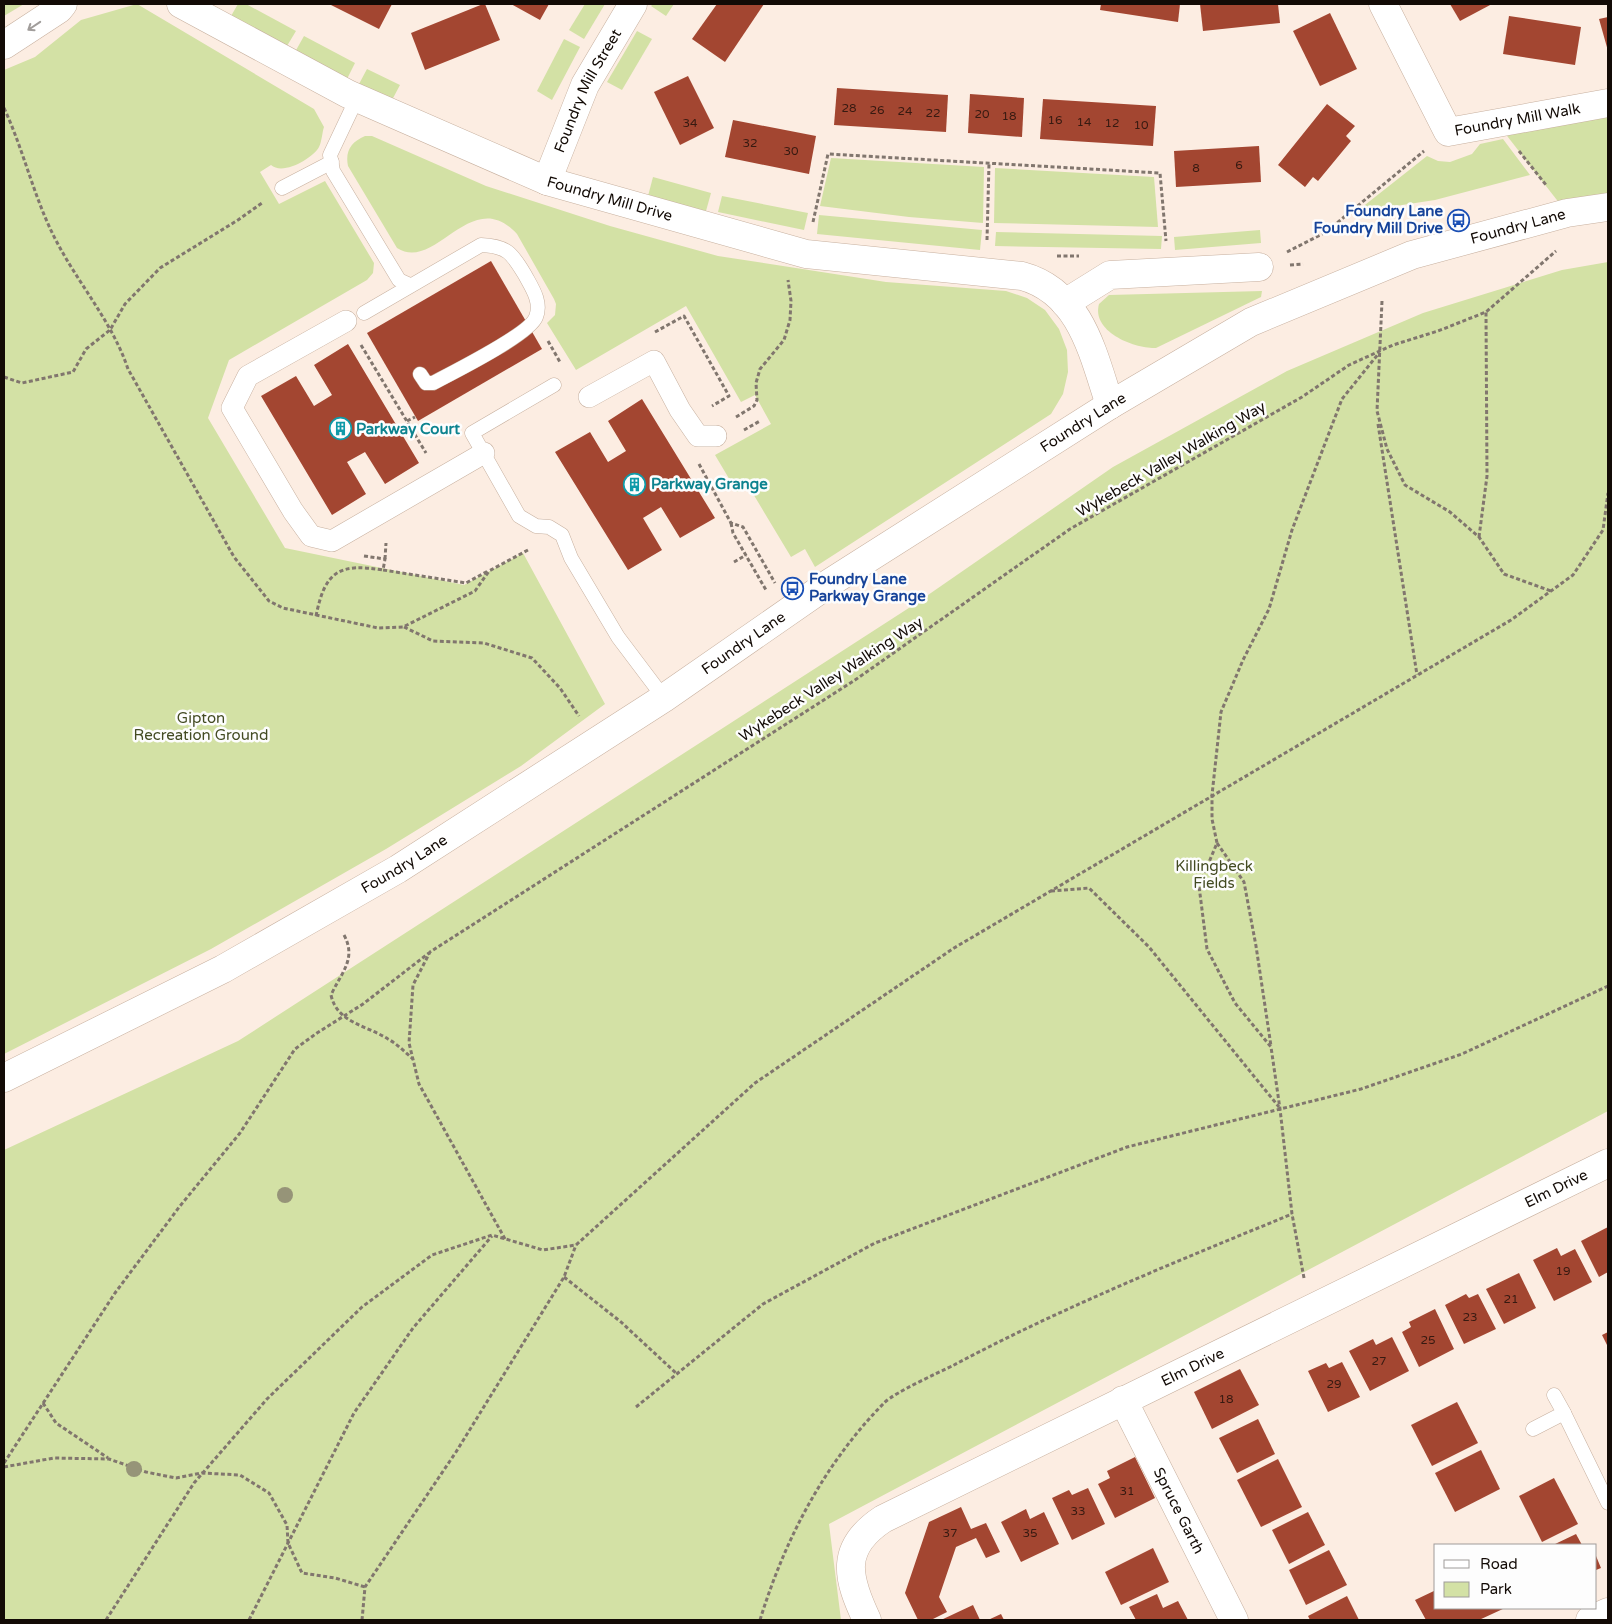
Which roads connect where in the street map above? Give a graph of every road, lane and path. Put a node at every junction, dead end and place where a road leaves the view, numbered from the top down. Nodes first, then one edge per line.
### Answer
1 (63, 4) edge
2 (181, 4) edge
3 (633, 4) edge
4 (1383, 4) edge
5 (4, 45) edge
6 (357, 98) junction
7 (1608, 103) edge
8 (4, 108) edge
9 (1497, 123) junction
10 (1448, 132) junction
11 (332, 162) junction
12 (989, 163) junction
13 (547, 181) junction
14 (282, 188) joint
15 (1608, 207) edge
16 (1567, 213) junction
17 (1560, 248) dead end
18 (799, 252) junction
19 (1259, 267) joint
20 (1384, 267) junction
21 (1169, 272) junction
22 (987, 273) junction
23 (410, 285) junction
24 (1065, 303) junction
25 (1486, 312) junction
26 (684, 316) dead end
27 (355, 317) junction
28 (535, 319) junction
29 (110, 330) junction
30 (652, 334) dead end
31 (1380, 352) junction
32 (562, 365) dead end
33 (128, 369) dead end
34 (420, 374) dead end
35 (4, 377) edge
36 (554, 385) dead end
37 (589, 397) dead end
38 (1110, 405) junction
39 (1377, 411) junction
40 (415, 417) dead end
41 (407, 421) junction
42 (760, 422) dead end
43 (716, 436) junction
44 (484, 453) junction
45 (440, 478) junction
46 (1608, 493) edge
47 (731, 523) dead end
48 (1479, 537) junction
49 (332, 541) junction
50 (746, 555) junction
51 (734, 562) dead end
52 (383, 570) junction
53 (489, 571) dead end
54 (1551, 591) junction
55 (769, 596) dead end
56 (316, 616) dead end
57 (404, 627) dead end
58 (1417, 675) junction
59 (664, 698) junction
60 (594, 744) junction
61 (1212, 795) junction
62 (1217, 843) junction
63 (1050, 891) junction
64 (330, 908) junction
65 (430, 952) junction
66 (1608, 986) edge
67 (343, 1017) junction
68 (1271, 1047) junction
69 (413, 1059) junction
70 (4, 1078) edge
71 (1280, 1109) junction
72 (1608, 1163) edge
73 (1292, 1214) junction
74 (492, 1235) junction
75 (506, 1239) junction
76 (576, 1245) junction
77 (564, 1277) junction
78 (1318, 1305) junction
79 (677, 1374) junction
80 (1554, 1395) dead end
81 (1123, 1400) junction
82 (43, 1403) junction
83 (636, 1407) dead end
84 (1564, 1413) junction
85 (1533, 1429) dead end
86 (109, 1459) junction
87 (4, 1463) edge
88 (4, 1468) edge
89 (202, 1473) junction
90 (1608, 1503) edge
91 (288, 1543) junction
92 (365, 1587) junction
93 (1608, 1612) edge
94 (106, 1620) edge
95 (250, 1620) edge
96 (362, 1620) edge
97 (760, 1620) edge
98 (867, 1620) edge
99 (1234, 1620) edge
100 (1590, 1620) edge

1 -> 5 street
2 - 6 street, Foundry Mill Drive
3 - 13 street, Foundry Mill Street
4 - 10 street, Foundry Mill Walk
6 - 11 lane
6 - 13 street, Foundry Mill Drive
7 - 9 street, Foundry Mill Walk
8 - 29 path
9 - 10 street, Foundry Mill Walk
9 - 16 path
10 - 19 path
11 - 14 lane
11 - 23 lane
12 - 18 path
12 - 21 path
12 - 22 path
13 - 18 street, Foundry Mill Drive
14 - 29 path
15 - 16 street, Foundry Lane
16 - 20 street, Foundry Lane
17 - 25 path, Wykebeck Valley Walking Way
18 - 22 street, Foundry Mill Drive
18 - 43 path
19 - 21 street
20 - 31 path
20 - 38 street, Foundry Lane
21 - 24 street
22 - 24 street, Foundry Mill Drive
23 - 27 lane
23 - 28 lane
24 - 38 street, Foundry Mill Drive
25 - 31 path, Wykebeck Valley Walking Way
25 - 48 path
26 - 30 path
27 - 41 path
27 - 49 street
28 - 32 path
28 - 34 lane
29 - 33 path
29 - 35 path
31 - 39 path
31 - 61 path
31 - 65 path, Wykebeck Valley Walking Way
36 - 44 lane
37 - 43 street
38 - 59 street, Foundry Lane
39 - 48 path
39 - 58 path
40 - 41 path
41 - 45 path
42 - 43 path
44 - 45 street
44 - 59 lane
45 - 49 street
46 - 54 path
47 - 50 path
48 - 54 path
49 - 52 path
50 - 51 path
50 - 55 path
52 - 53 path
52 - 56 path
54 - 58 path
57 - 60 path
58 - 61 path
59 - 60 street, Foundry Lane
60 - 64 street, Foundry Lane
61 - 62 path
61 - 63 path
62 - 68 path
62 - 68 path
63 - 71 path
63 - 76 path
64 - 67 path
64 - 70 street, Foundry Lane
65 - 67 path, Wykebeck Valley Walking Way
65 - 69 path
66 - 71 path
67 - 69 path
67 - 82 path, Wykebeck Valley Walking Way
68 - 71 path
69 - 75 path
71 - 73 path
71 - 79 path
72 - 78 street, Elm Drive
73 - 78 path
73 - 97 path
74 - 75 path
74 - 89 path
74 - 91 path
75 - 76 path
76 - 77 path
77 - 79 path
77 - 92 path
78 - 81 street, Elm Drive
79 - 83 path
80 - 84 lane
81 - 98 street, Elm Drive
81 - 99 street, Spruce Garth
82 - 86 path
82 - 87 path, Wykebeck Valley Walking Way
84 - 85 lane
84 - 90 lane
86 - 88 path
86 - 89 path
89 - 91 path
89 - 94 path
91 - 92 path
91 - 95 path
92 - 96 path
93 - 100 street

